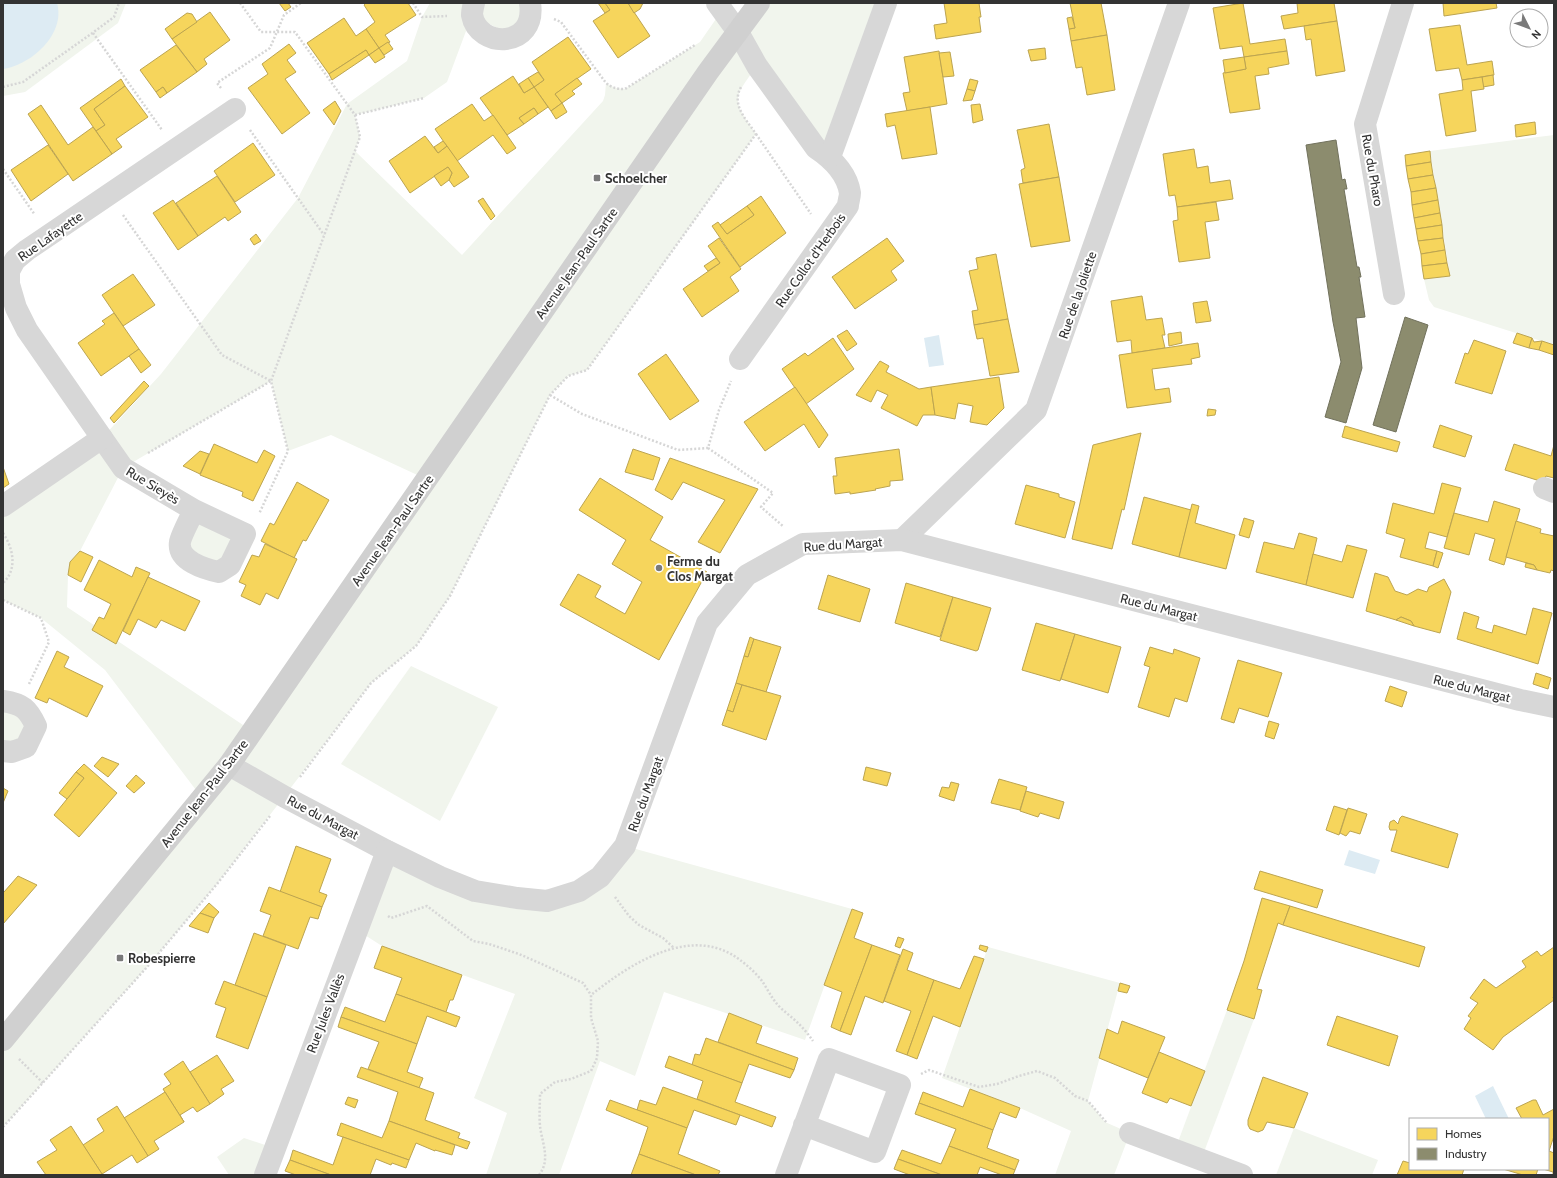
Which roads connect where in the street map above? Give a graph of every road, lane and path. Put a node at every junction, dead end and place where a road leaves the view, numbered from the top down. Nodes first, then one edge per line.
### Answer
1 (119, 3) edge
2 (240, 3) edge
3 (301, 3) edge
4 (413, 3) edge
5 (717, 3) edge
6 (759, 3) edge
7 (886, 3) edge
8 (1179, 3) edge
9 (1404, 3) edge
10 (530, 7) edge
11 (473, 9) edge
12 (738, 32) junction
13 (93, 33) junction
14 (276, 33) junction
15 (700, 42) dead end
16 (757, 66) junction
17 (3, 87) edge
18 (424, 98) dead end
19 (235, 109) junction
20 (355, 115) junction
21 (756, 134) junction
22 (176, 150) junction
23 (830, 157) junction
24 (3, 169) edge
25 (109, 195) junction
26 (49, 235) junction
27 (324, 235) junction
28 (827, 237) junction
29 (1394, 294) dead end
30 (740, 359) joint
31 (271, 381) junction
32 (550, 395) junction
33 (94, 443) junction
34 (708, 448) junction
35 (123, 468) junction
36 (3, 506) edge
37 (194, 510) junction
38 (3, 533) edge
39 (245, 534) junction
40 (902, 540) junction
41 (804, 544) junction
42 (3, 583) edge
43 (3, 600) edge
44 (11, 704) edge
45 (1554, 707) edge
46 (3, 751) edge
47 (229, 765) junction
48 (285, 797) junction
49 (387, 851) junction
50 (600, 877) junction
51 (365, 907) junction
52 (674, 948) junction
53 (591, 995) junction
54 (3, 1040) edge
55 (18, 1057) dead end
56 (829, 1059) junction
57 (42, 1083) junction
58 (900, 1085) junction
59 (804, 1125) junction
60 (3, 1127) edge
61 (1130, 1132) joint
62 (265, 1175) edge
63 (539, 1175) edge
64 (786, 1175) edge
65 (1242, 1175) edge

1 - 13 path
2 - 14 path
3 - 14 path
4 - 11 path
5 - 12 street, Rue Collot d'Herbois
6 - 12 main road, Avenue Jean-Paul Sartre
7 - 23 street
8 - 40 street, Rue de la Joliette
9 - 29 street, Rue du Pharo
10 - 11 street
10 - 15 path
12 - 16 street, Rue Collot d'Herbois
12 - 47 main road, Avenue Jean-Paul Sartre
13 - 17 path
13 - 22 path
14 - 19 path
14 - 20 path
16 - 21 path
16 - 23 street, Rue Collot d'Herbois
18 - 20 path
19 - 22 street, Rue Lafayette
19 - 27 path
20 - 27 path
21 - 28 path
21 - 32 path
22 - 25 street, Rue Lafayette
23 - 28 street, Rue Collot d'Herbois
24 - 26 path
25 - 26 street, Rue Lafayette
25 - 31 path
26 - 33 street, Rue Lafayette
27 - 31 path
28 - 30 street, Rue Collot d'Herbois
30 - 34 path
31 - 35 path
31 - 39 path
32 - 34 path
32 - 48 path
33 - 35 street, Rue Sieyès
33 - 36 street
34 - 41 path
35 - 37 street, Rue Sieyès
37 - 39 street, Rue Sieyès
37 - 39 street, Rue Sieyès
38 - 42 path
40 - 41 street, Rue du Margat
40 - 45 street, Rue du Margat
41 - 50 street, Rue du Margat
43 - 44 path
44 - 46 street
47 - 48 street, Rue du Margat
47 - 54 main road, Avenue Jean-Paul Sartre
48 - 49 street, Rue du Margat
48 - 57 path
49 - 50 street, Rue du Margat
49 - 51 street, Rue Jules Vallès
50 - 52 path
51 - 53 path
51 - 62 street, Rue Jules Vallès
52 - 53 path
52 - 56 path
53 - 63 path
55 - 57 path
56 - 58 street
56 - 59 street
57 - 60 path
58 - 59 street
58 - 61 path
59 - 64 street
61 - 65 street

